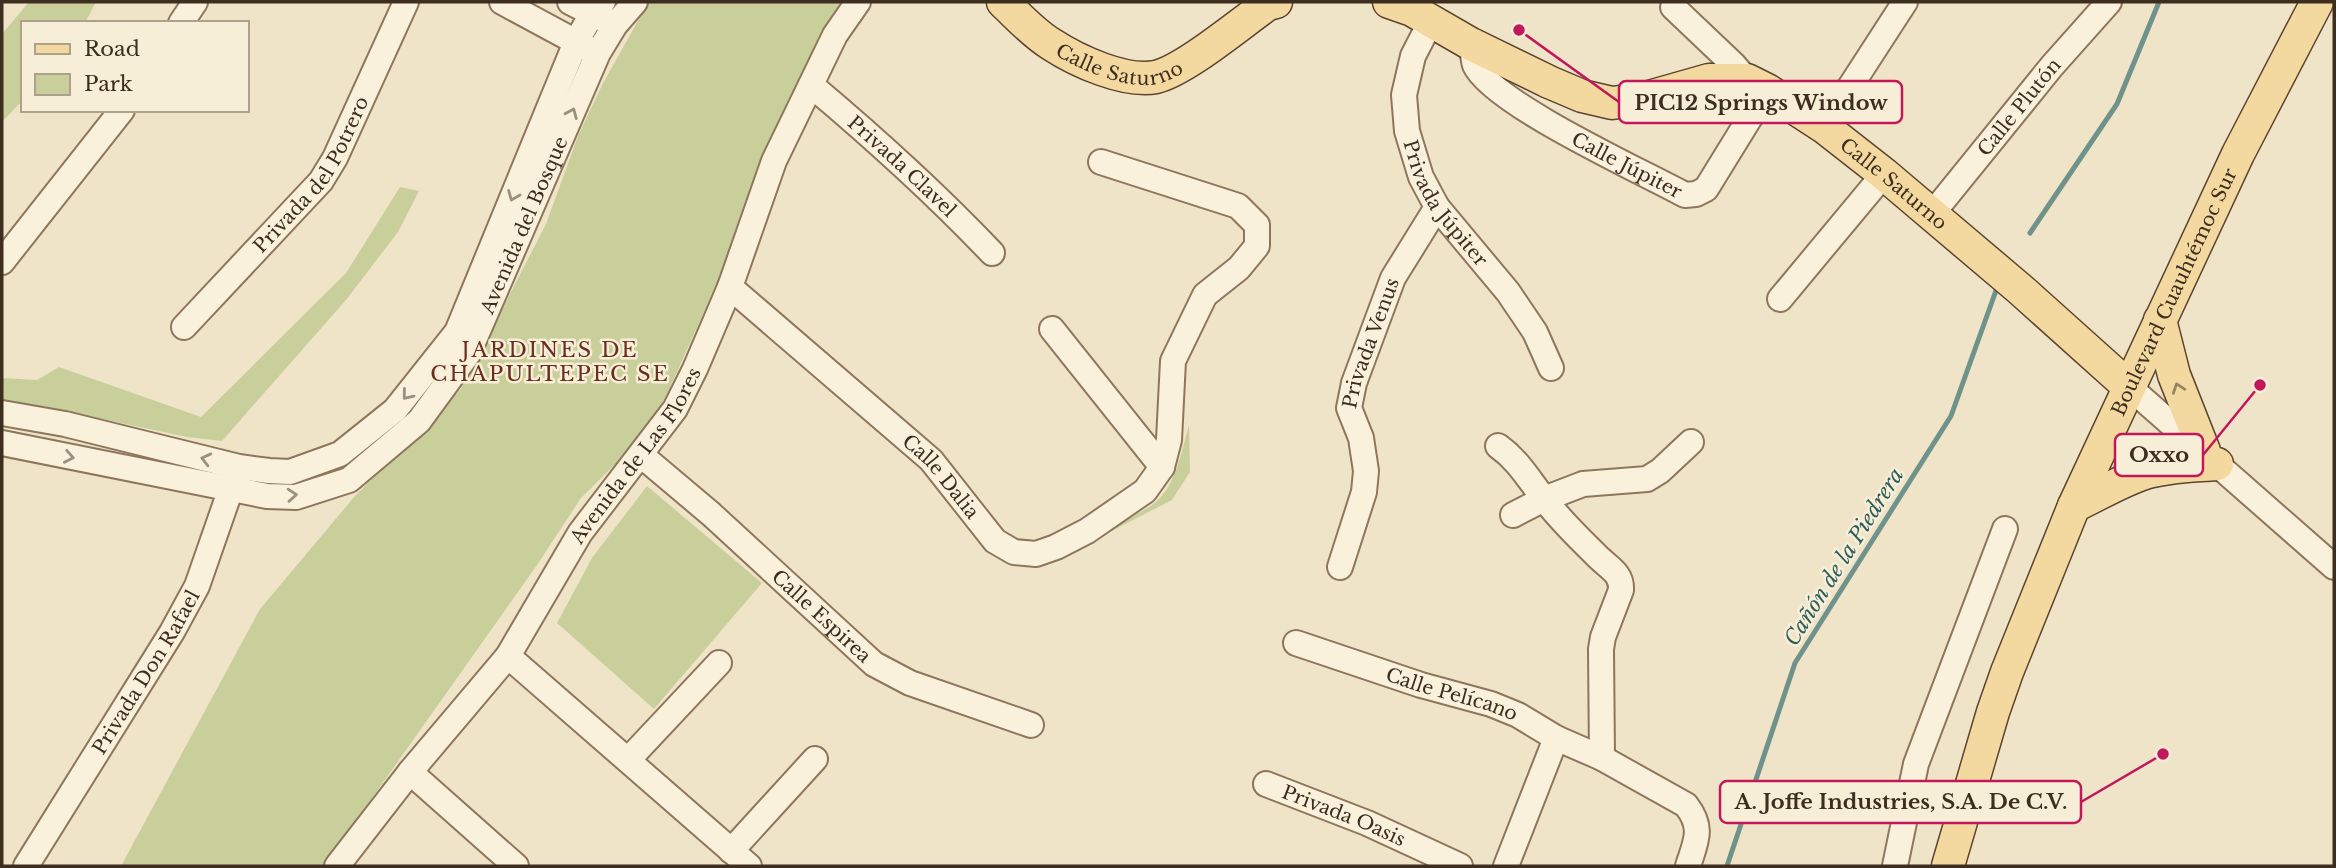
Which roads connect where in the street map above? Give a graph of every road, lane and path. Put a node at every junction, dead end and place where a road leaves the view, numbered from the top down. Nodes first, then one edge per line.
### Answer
1 (195, 2) edge
2 (406, 2) edge
3 (502, 2) edge
4 (570, 2) edge
5 (635, 2) edge
6 (858, 2) edge
7 (1003, 2) edge
8 (1276, 2) edge
9 (1389, 2) edge
10 (1905, 2) edge
11 (2109, 2) edge
12 (2317, 2) edge
13 (1673, 7) dead end
14 (597, 8) edge
15 (182, 21) edge
16 (1431, 21) junction
17 (615, 26) junction
18 (576, 42) junction
19 (1471, 44) junction
20 (598, 53) junction
21 (811, 85) junction
22 (1757, 85) junction
23 (120, 112) edge
24 (1824, 127) junction
25 (1101, 162) dead end
26 (1884, 174) junction
27 (1437, 207) junction
28 (1933, 214) junction
29 (992, 253) dead end
30 (2, 262) edge
31 (730, 287) junction
32 (1780, 299) dead end
33 (2160, 320) junction
34 (184, 327) dead end
35 (1052, 330) dead end
36 (1551, 368) dead end
37 (2128, 386) junction
38 (2, 413) edge
39 (1691, 442) dead end
40 (2, 443) edge
41 (1498, 446) dead end
42 (642, 455) junction
43 (2210, 458) junction
44 (1162, 467) junction
45 (235, 478) junction
46 (1544, 499) junction
47 (2074, 506) junction
48 (1513, 515) dead end
49 (2005, 529) dead end
50 (1340, 567) dead end
51 (2334, 567) edge
52 (1296, 643) dead end
53 (508, 656) junction
54 (719, 663) dead end
55 (1031, 725) dead end
56 (1556, 738) junction
57 (1602, 758) junction
58 (815, 759) dead end
59 (628, 760) junction
60 (410, 772) junction
61 (1266, 784) dead end
62 (740, 858) edge
63 (26, 866) edge
64 (337, 866) edge
65 (516, 866) edge
66 (1460, 866) edge
67 (1506, 866) edge
68 (1688, 866) edge
69 (1895, 866) edge
70 (1948, 866) edge

1 - 15 street
2 - 34 street, Privada del Potrero
3 - 18 street
4 - 14 street
5 - 17 street, Avenida del Bosque
6 - 21 street, Avenida de Las Flores
7 - 8 main road, Calle Saturno
9 - 16 main road
10 - 24 street
11 - 28 street, Calle Plutón
12 - 33 main road, Boulevard Cuauhtémoc Sur
13 - 22 street
14 - 17 street
14 - 18 street, Avenida del Bosque
16 - 19 main road
16 - 27 street, Privada Júpiter
17 - 20 street, Avenida del Bosque
18 - 20 street
18 -> 45 street, Avenida del Bosque
19 - 22 main road
19 - 22 street, Calle Júpiter
45 -> 20 street, Avenida del Bosque
21 - 29 street, Privada Clavel
21 - 31 street, Avenida de Las Flores
22 - 24 main road, Calle Saturno
23 - 30 street
24 - 26 main road, Calle Saturno
25 - 44 street, Calle Dalia
26 - 28 main road, Calle Saturno
26 - 32 street
27 - 36 street, Privada Júpiter
27 - 50 street, Privada Venus
28 - 37 main road, Calle Saturno
31 - 42 street, Avenida de Las Flores
31 - 44 street, Calle Dalia
33 - 37 main road, Boulevard Cuauhtémoc Sur
43 -> 33 main road
35 - 44 street
37 - 43 street
37 - 47 main road, Boulevard Cuauhtémoc Sur
45 -> 38 street, Avenida del Bosque
39 - 46 street
40 -> 45 street, Avenida del Bosque
41 - 46 street
42 - 53 street, Avenida de Las Flores
42 - 55 street, Calle Espirea
43 - 47 main road
43 - 51 street
45 - 63 street, Privada Don Rafael
46 - 48 street
46 - 57 street
47 - 70 main road, Boulevard Cuauhtémoc Sur
49 - 69 street
52 - 56 street, Calle Pelícano
53 - 59 street
53 - 60 street, Avenida de Las Flores
54 - 59 street
56 - 57 street, Calle Pelícano
56 - 67 street
57 - 68 street, Calle Pelícano
58 - 62 street
59 - 62 street
60 - 64 street, Avenida de Las Flores
60 - 65 street
61 - 66 street, Privada Oasis

